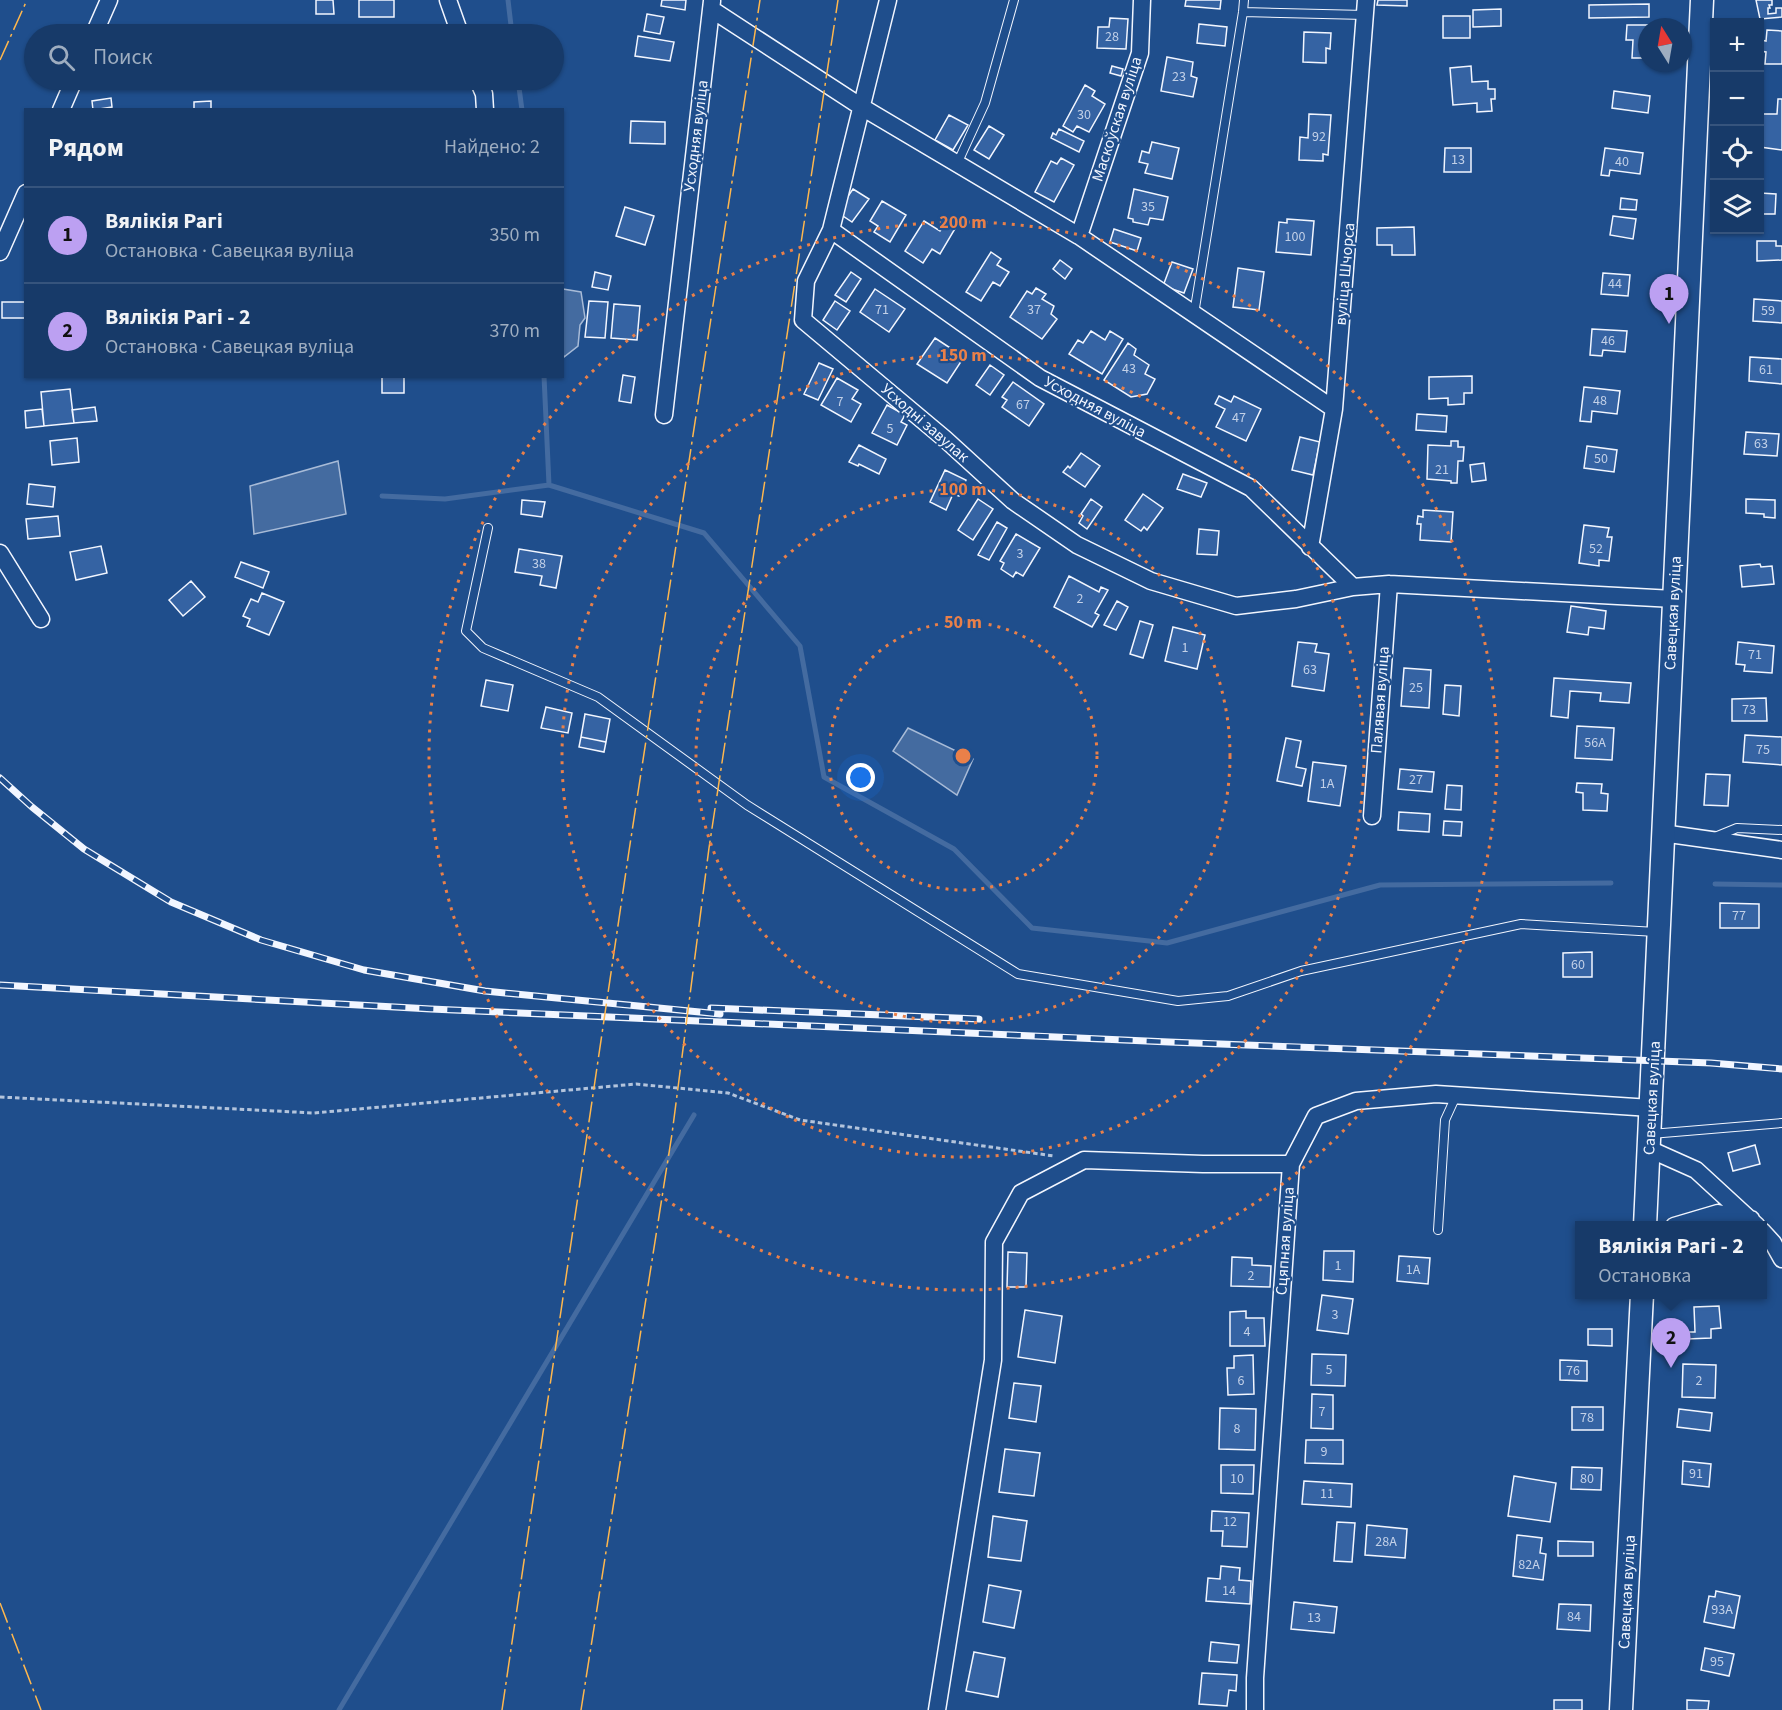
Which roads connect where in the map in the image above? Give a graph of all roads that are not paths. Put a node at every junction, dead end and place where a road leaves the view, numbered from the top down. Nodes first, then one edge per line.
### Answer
1 (109, 0) edge
2 (448, 0) edge
3 (888, 0) edge
4 (1014, 0) edge
5 (1142, 0) edge
6 (1244, 0) edge
7 (1702, 0) edge
8 (712, 5) edge
9 (1366, 7) edge
10 (1243, 12) junction
11 (98, 24) edge
12 (456, 24) edge
13 (70, 90) edge
14 (482, 90) edge
15 (860, 106) junction
16 (63, 108) edge
17 (485, 108) edge
18 (957, 164) junction
19 (24, 198) edge
20 (831, 230) junction
21 (1078, 236) junction
22 (0, 252) edge
23 (1194, 314) junction
24 (1334, 409) junction
25 (664, 415) dead end
26 (488, 528) dead end
27 (1310, 547) junction
28 (0, 553) edge
29 (1389, 584) junction
30 (1353, 587) junction
31 (1674, 599) junction
32 (41, 619) dead end
33 (1372, 816) dead end
34 (1782, 830) edge
35 (1662, 833) junction
36 (1707, 840) junction
37 (1782, 850) edge
38 (1659, 933) junction
39 (1456, 1095) junction
40 (1651, 1107) junction
41 (1782, 1123) edge
42 (1649, 1142) junction
43 (1291, 1164) junction
44 (1645, 1221) edge
45 (1691, 1221) edge
46 (1750, 1221) edge
47 (1753, 1221) edge
48 (1438, 1230) dead end
49 (1773, 1240) edge
50 (1782, 1259) edge
51 (1642, 1299) edge
52 (937, 1710) edge
53 (1255, 1710) edge
54 (1621, 1710) edge

1 - 11 street
2 - 12 street
3 - 15 street
4 - 18 lane
5 - 21 street, Маскоўская вуліца
6 - 10 lane
7 - 31 main road, Савецкая вуліца
8 - 15 street
8 - 25 street, Усходняя вуліца
9 - 10 lane
9 - 24 street, вуліца Шчорса
10 - 23 lane
13 - 16 street
14 - 17 street
15 - 18 street
15 - 20 street
18 - 21 street
19 - 22 street
20 - 27 street, Усходняя вуліца
20 - 30 street, Усходні завулак
21 - 23 street
23 - 24 street
24 - 27 street, вуліца Шчорса
26 - 38 lane
27 - 30 street, Усходняя вуліца
28 - 32 street
29 - 30 street, Усходні завулак
29 - 31 street, Усходні завулак
29 - 33 street, Палявая вуліца
31 - 35 main road, Савецкая вуліца
34 - 36 lane
35 - 36 street
35 - 38 main road, Савецкая вуліца
36 - 37 street
38 - 40 main road, Савецкая вуліца
39 - 40 street, Сцяпная вуліца
39 - 43 street, Сцяпная вуліца
39 - 48 lane
40 - 42 main road, Савецкая вуліца
41 - 42 lane
42 - 44 main road, Савецкая вуліца
42 - 47 street
43 - 52 street
43 - 53 street, Сцяпная вуліца
45 - 46 street
49 - 50 street
51 - 54 main road, Савецкая вуліца

